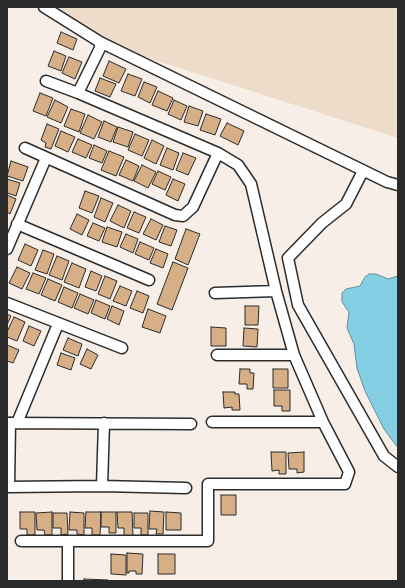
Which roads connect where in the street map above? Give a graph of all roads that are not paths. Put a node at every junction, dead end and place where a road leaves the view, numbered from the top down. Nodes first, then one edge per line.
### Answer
1 (44, 7) edge
2 (100, 42) junction
3 (46, 81) dead end
4 (78, 93) junction
5 (25, 148) dead end
6 (218, 153) junction
7 (46, 158) junction
8 (363, 171) junction
9 (398, 184) edge
10 (18, 224) junction
11 (7, 249) edge
12 (149, 280) dead end
13 (276, 291) junction
14 (215, 293) dead end
15 (7, 303) edge
16 (58, 324) junction
17 (122, 348) dead end
18 (217, 355) dead end
19 (294, 355) junction
20 (212, 422) dead end
21 (323, 422) junction
22 (11, 423) edge
23 (104, 423) junction
24 (191, 424) dead end
25 (398, 466) edge
26 (102, 486) junction
27 (8, 487) edge
28 (186, 488) dead end
29 (22, 541) dead end
30 (68, 542) junction
31 (68, 581) edge

1 - 2 street
2 - 4 street
2 - 8 street
3 - 4 street
4 - 6 street
5 - 7 street
6 - 7 street
6 - 13 street
7 - 10 street
8 - 9 street
8 - 25 street
10 - 11 street
10 - 12 street
13 - 14 street
13 - 19 street
15 - 16 street
16 - 17 street
16 - 22 street
18 - 19 street
19 - 21 street
20 - 21 street
21 - 30 street
22 - 23 street
22 - 27 street
23 - 24 street
23 - 26 street
26 - 27 street
26 - 28 street
29 - 30 street
30 - 31 street

